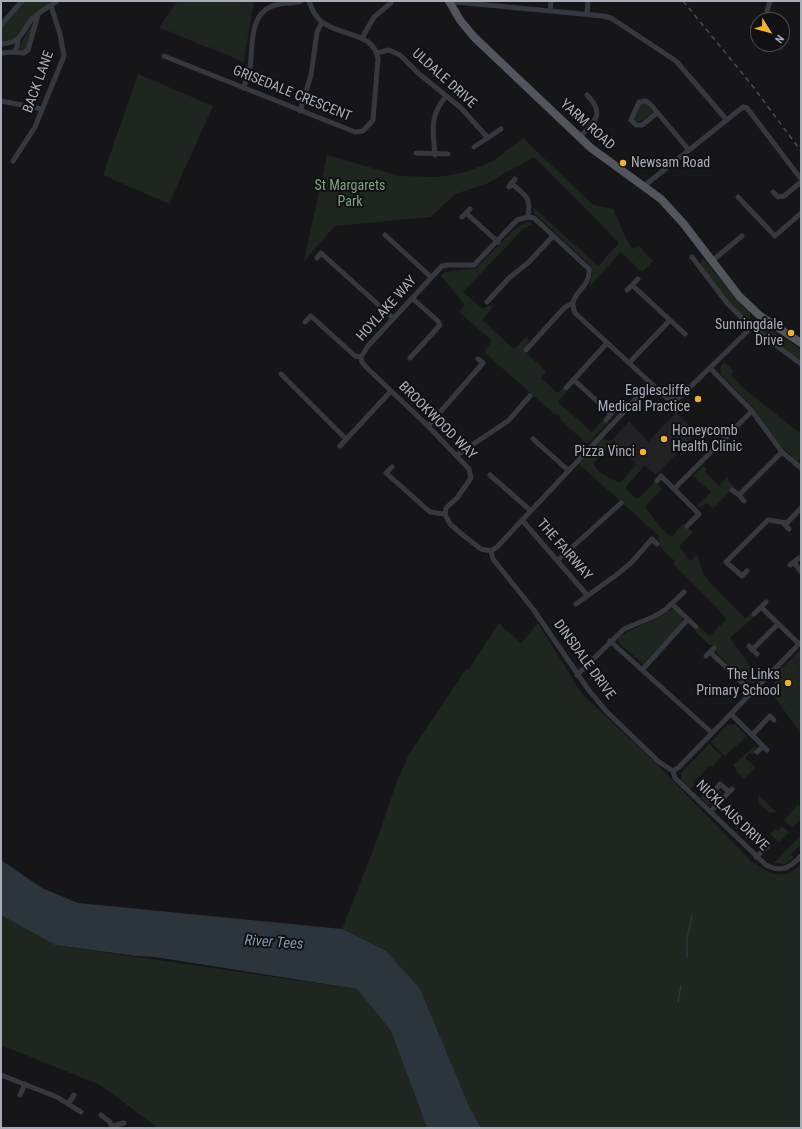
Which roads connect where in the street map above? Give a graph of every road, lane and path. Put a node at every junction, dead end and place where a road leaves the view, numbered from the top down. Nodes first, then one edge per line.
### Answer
1 (22, 1) edge
2 (301, 1) edge
3 (309, 1) edge
4 (551, 1) edge
5 (588, 1) edge
6 (770, 1) edge
7 (449, 2) edge
8 (53, 3) edge
9 (391, 3) dead end
10 (550, 11) junction
11 (767, 12) edge
12 (38, 14) junction
13 (587, 14) junction
14 (322, 22) junction
15 (1, 26) edge
16 (362, 38) junction
17 (18, 40) junction
18 (1, 44) edge
19 (14, 52) junction
20 (1, 53) edge
21 (377, 53) junction
22 (164, 56) dead end
23 (243, 88) junction
24 (446, 96) junction
25 (587, 96) dead end
26 (1, 101) edge
27 (42, 109) junction
28 (300, 110) junction
29 (657, 113) junction
30 (726, 119) junction
31 (501, 129) dead end
32 (580, 137) junction
33 (488, 138) junction
34 (474, 147) dead end
35 (688, 149) junction
36 (416, 153) dead end
37 (448, 154) dead end
38 (436, 155) junction
39 (13, 161) dead end
40 (801, 181) edge
41 (512, 183) dead end
42 (644, 186) junction
43 (773, 192) dead end
44 (738, 197) dead end
45 (466, 213) dead end
46 (801, 214) edge
47 (528, 217) junction
48 (385, 235) dead end
49 (553, 236) junction
50 (742, 236) dead end
51 (498, 242) junction
52 (692, 257) dead end
53 (317, 258) dead end
54 (712, 261) junction
55 (431, 277) junction
56 (638, 279) dead end
57 (632, 285) junction
58 (627, 290) dead end
59 (412, 298) junction
60 (487, 302) dead end
61 (572, 305) junction
62 (762, 317) junction
63 (393, 318) junction
64 (670, 320) junction
65 (306, 322) dead end
66 (752, 328) junction
67 (685, 334) dead end
68 (607, 343) junction
69 (801, 343) edge
70 (526, 350) dead end
71 (361, 357) junction
72 (410, 358) dead end
73 (478, 359) dead end
74 (629, 363) junction
75 (801, 364) edge
76 (710, 368) junction
77 (290, 373) dead end
78 (281, 374) dead end
79 (285, 378) junction
80 (574, 380) junction
81 (650, 384) junction
82 (566, 388) dead end
83 (391, 391) junction
84 (530, 396) dead end
85 (616, 408) dead end
86 (752, 412) junction
87 (611, 414) junction
88 (606, 420) dead end
89 (428, 426) junction
90 (533, 438) dead end
91 (346, 439) junction
92 (340, 446) dead end
93 (782, 452) junction
94 (457, 455) junction
95 (392, 467) dead end
96 (801, 468) edge
97 (568, 470) junction
98 (490, 475) dead end
99 (657, 481) dead end
100 (674, 489) junction
101 (732, 490) dead end
102 (739, 495) junction
103 (744, 501) dead end
104 (611, 503) dead end
105 (621, 503) dead end
106 (615, 508) junction
107 (801, 508) edge
108 (531, 511) junction
109 (445, 514) junction
110 (522, 520) junction
111 (783, 523) junction
112 (687, 526) dead end
113 (789, 529) dead end
114 (657, 544) dead end
115 (491, 551) junction
116 (799, 558) dead end
117 (558, 560) junction
118 (747, 571) dead end
119 (801, 572) edge
120 (684, 592) dead end
121 (587, 596) junction
122 (766, 602) dead end
123 (576, 604) dead end
124 (672, 604) junction
125 (761, 607) junction
126 (754, 614) dead end
127 (688, 619) junction
128 (778, 624) junction
129 (696, 627) dead end
130 (610, 641) junction
131 (800, 643) edge
132 (753, 650) dead end
133 (710, 652) dead end
134 (642, 670) junction
135 (577, 675) junction
136 (752, 692) junction
137 (731, 714) junction
138 (774, 720) dead end
139 (712, 733) junction
140 (752, 735) junction
141 (757, 752) dead end
142 (673, 771) junction
143 (716, 789) dead end
144 (710, 812) junction
145 (768, 846) dead end
146 (801, 856) edge
147 (756, 857) junction
148 (1, 1075) edge
149 (25, 1084) junction
150 (20, 1094) dead end
151 (74, 1095) dead end
152 (68, 1104) junction
153 (81, 1112) dead end
154 (101, 1115) dead end
155 (124, 1123) dead end
156 (112, 1127) edge

1 - 15 street
2 - 23 street
3 - 14 street
4 - 10 street
5 - 13 street
6 - 11 street
7 - 10 street
7 - 32 main road, YARM ROAD
8 - 12 street
8 - 27 street, BACK LANE
9 - 16 street
10 - 13 street
12 - 17 street
12 - 19 street
13 - 30 street
14 - 16 street
14 - 28 street
16 - 21 street
17 - 18 street
17 - 19 street
19 - 20 street
21 - 24 street, ULDALE DRIVE
21 - 28 street, GRISEDALE CRESCENT
22 - 23 street, GRISEDALE CRESCENT
23 - 28 street, GRISEDALE CRESCENT
24 - 33 street, ULDALE DRIVE
24 - 38 street
25 - 32 street
26 - 27 street
27 - 39 street, BACK LANE
29 - 29 street
29 - 35 street
30 - 35 street
30 - 40 street
31 - 33 street
32 - 42 main road, YARM ROAD
33 - 34 street
35 - 42 street
36 - 38 street
37 - 38 street
40 - 43 street
41 - 47 street
42 - 54 main road, YARM ROAD
44 - 46 street
45 - 51 street
47 - 49 street
47 - 51 street, HOYLAKE WAY
48 - 55 street
49 - 60 street
49 - 61 street
50 - 54 street
51 - 55 street, HOYLAKE WAY
52 - 66 street
53 - 63 street
54 - 62 main road, YARM ROAD
55 - 59 street, HOYLAKE WAY
56 - 57 street
57 - 58 street
57 - 64 street
59 - 63 street, HOYLAKE WAY
59 - 72 street
61 - 68 street
61 - 70 street
62 - 66 street
62 - 69 main road, YARM ROAD
63 - 71 street, HOYLAKE WAY
64 - 67 street
64 - 74 street
65 - 71 street
66 - 75 street
66 - 76 street
68 - 74 street
68 - 80 street
71 - 83 street, BROOKWOOD WAY
73 - 89 street
74 - 81 street
76 - 81 street
76 - 86 street
77 - 79 street
78 - 79 street
79 - 91 street
80 - 82 street
80 - 87 street
81 - 97 street
83 - 89 street, BROOKWOOD WAY
83 - 91 street
84 - 94 street
85 - 87 street
86 - 93 street
86 - 100 street
87 - 88 street
89 - 94 street, BROOKWOOD WAY
90 - 97 street
91 - 92 street
93 - 96 street
93 - 102 street
94 - 109 street, BROOKWOOD WAY
95 - 109 street
97 - 108 street
98 - 108 street
99 - 100 street
100 - 112 street
101 - 102 street
102 - 103 street
104 - 106 street
105 - 106 street
106 - 117 street
107 - 111 street
108 - 110 street
109 - 115 street
110 - 115 street
110 - 117 street, THE FAIRWAY
111 - 113 street
111 - 118 street
114 - 121 street
115 - 135 street, DINSDALE DRIVE
116 - 119 street
117 - 121 street, THE FAIRWAY
120 - 124 street
121 - 123 street
122 - 125 street
124 - 127 street
124 - 130 street
125 - 126 street
125 - 128 street
127 - 129 street
127 - 134 street
128 - 131 street
128 - 132 street
130 - 134 street
130 - 135 street
131 - 136 street
133 - 136 street
134 - 139 street
135 - 142 street, DINSDALE DRIVE
136 - 137 street
137 - 139 street
137 - 140 street
138 - 140 street
139 - 142 street
140 - 141 street
142 - 144 street, NICKLAUS DRIVE
143 - 144 street
144 - 147 street, NICKLAUS DRIVE
145 - 147 street
146 - 147 street, NICKLAUS DRIVE
148 - 149 street
149 - 150 street
149 - 152 street
151 - 152 street
152 - 153 street
154 - 156 street
155 - 156 street

